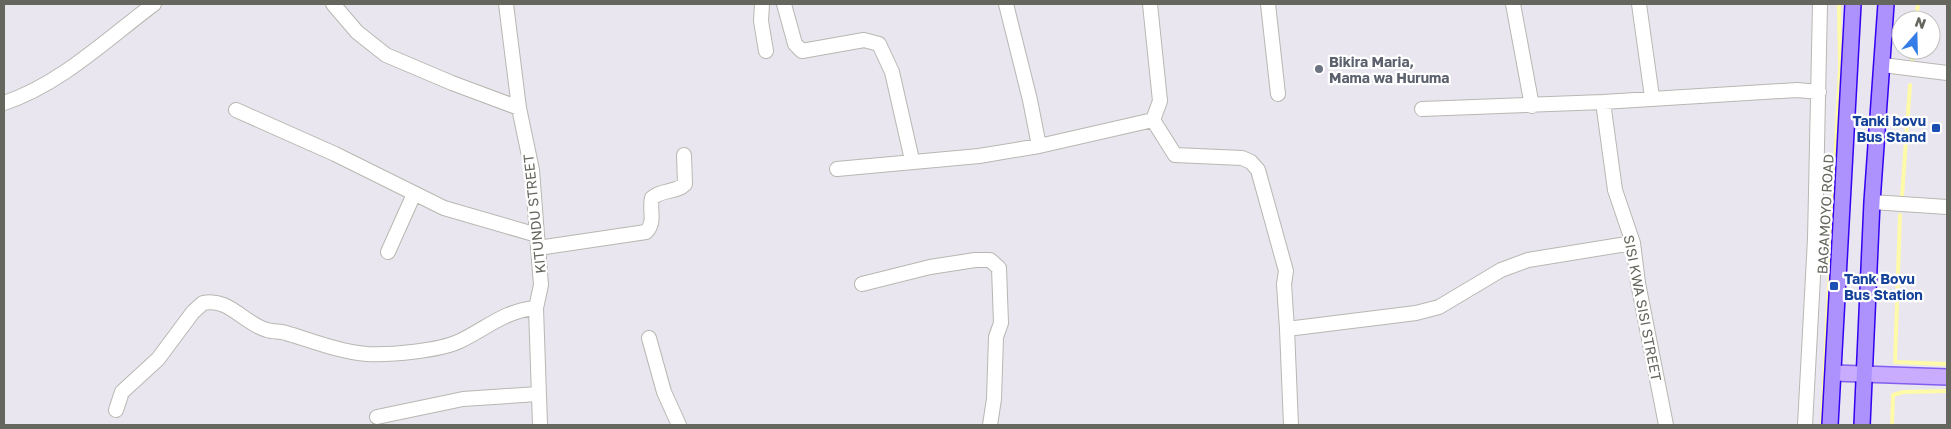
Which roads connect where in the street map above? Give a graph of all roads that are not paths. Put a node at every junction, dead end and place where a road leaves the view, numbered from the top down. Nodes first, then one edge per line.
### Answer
1 (153, 4) edge
2 (333, 4) edge
3 (506, 4) edge
4 (762, 4) edge
5 (784, 4) edge
6 (1006, 4) edge
7 (1150, 4) edge
8 (1268, 4) edge
9 (1513, 4) edge
10 (1639, 4) edge
11 (1820, 4) edge
12 (1853, 4) edge
13 (1886, 4) edge
14 (766, 50) dead end
15 (1883, 65) junction
16 (1947, 73) edge
17 (1819, 92) junction
18 (1278, 94) dead end
19 (1652, 97) junction
20 (1603, 102) junction
21 (4, 103) edge
22 (1532, 106) junction
23 (519, 108) junction
24 (1422, 109) dead end
25 (236, 110) dead end
26 (1153, 120) junction
27 (1039, 146) junction
28 (684, 154) dead end
29 (912, 160) junction
30 (837, 168) dead end
31 (414, 194) junction
32 (1872, 202) junction
33 (1947, 207) edge
34 (537, 241) junction
35 (1633, 243) junction
36 (388, 252) dead end
37 (862, 284) dead end
38 (536, 308) junction
39 (1287, 329) junction
40 (649, 338) dead end
41 (1834, 374) junction
42 (1864, 375) junction
43 (1947, 377) edge
44 (538, 394) junction
45 (116, 410) dead end
46 (378, 418) dead end
47 (540, 425) edge
48 (679, 425) edge
49 (990, 425) edge
50 (1291, 425) edge
51 (1666, 425) edge
52 (1805, 425) edge
53 (1830, 425) edge
54 (1862, 425) edge

1 - 21 street
2 - 23 street
3 - 23 street, KITUNDU STREET
4 - 14 street
5 - 29 street
6 - 27 street
7 - 26 street
8 - 18 street
9 - 22 street
10 - 19 street
11 - 17 street
12 - 41 highway, BAGAMOYO ROAD
13 - 15 highway
15 - 16 street
15 - 32 highway
17 - 19 street
17 - 52 street
19 - 20 street
20 - 22 street
20 - 35 street, SISI KWA SISI STREET
22 - 24 street
23 - 34 street, KITUNDU STREET
25 - 31 street
26 - 27 street
26 - 39 street
27 - 29 street
28 - 34 street
29 - 30 street
31 - 34 street
31 - 36 street
32 - 33 street
32 - 42 highway
34 - 38 street, KITUNDU STREET
35 - 39 street
35 - 51 street, SISI KWA SISI STREET
37 - 49 street
38 - 44 street, KITUNDU STREET
38 - 45 street
39 - 50 street
40 - 48 street
41 - 42 main road
41 - 53 highway, BAGAMOYO ROAD
42 - 43 main road
42 - 54 highway
44 - 46 street
44 - 47 street, KITUNDU STREET

